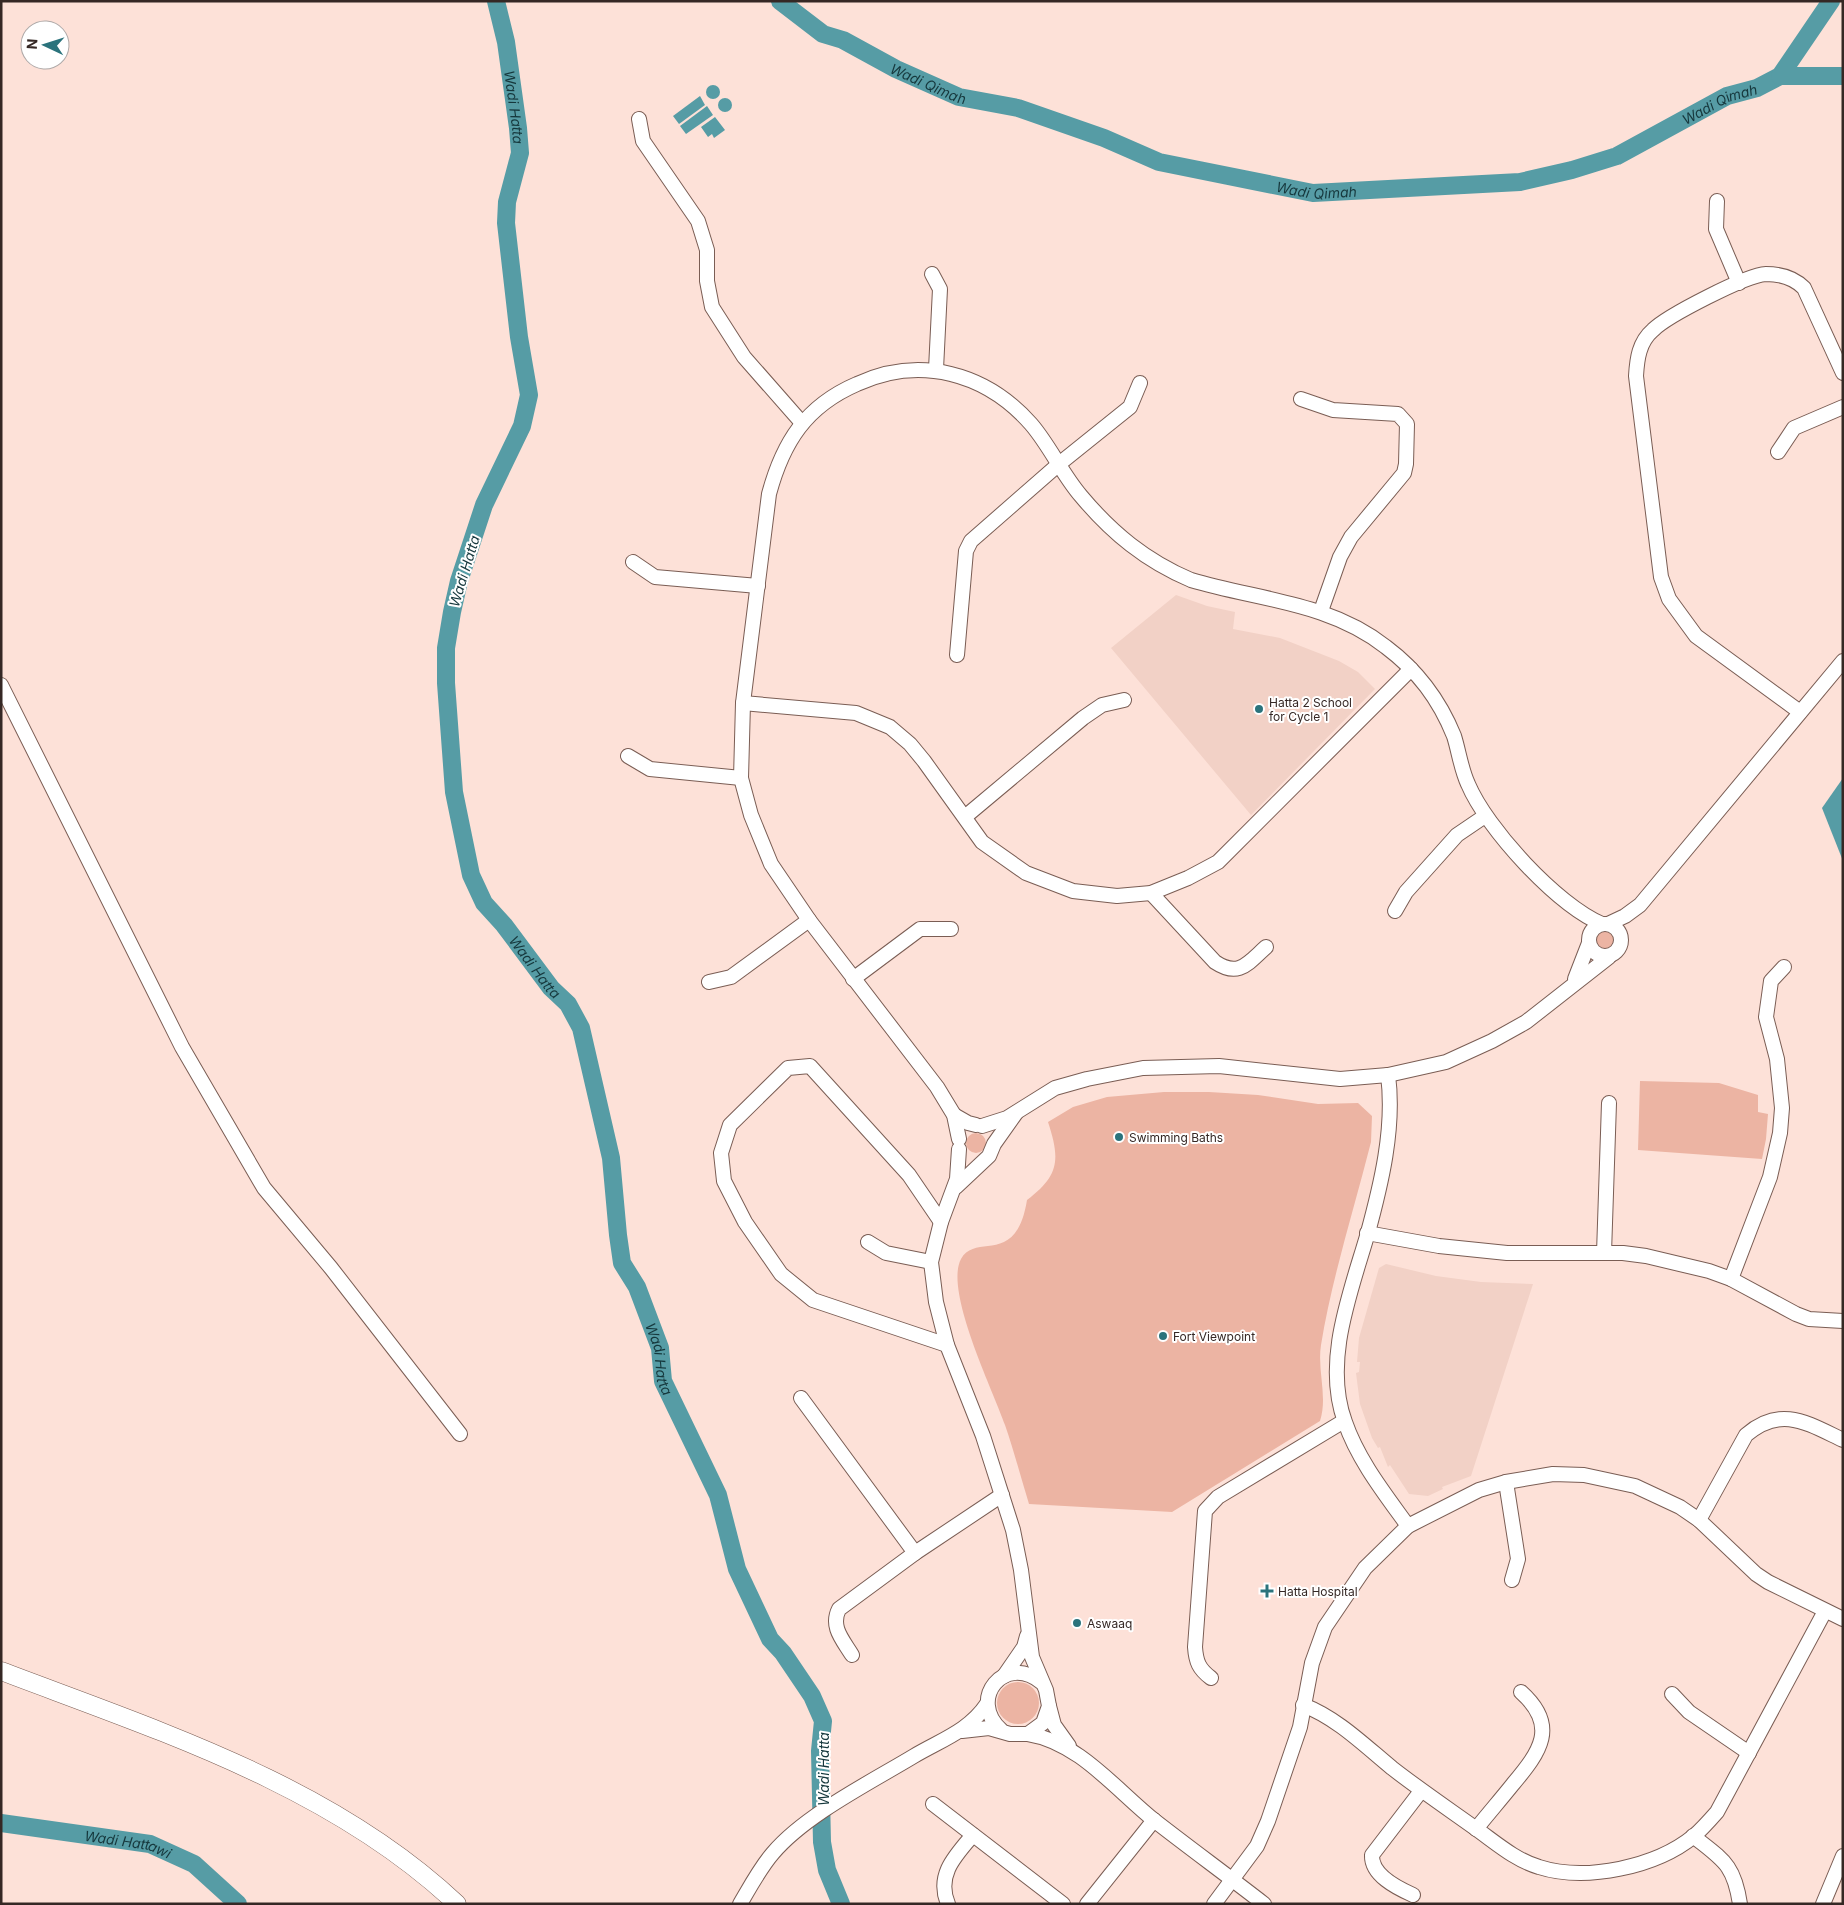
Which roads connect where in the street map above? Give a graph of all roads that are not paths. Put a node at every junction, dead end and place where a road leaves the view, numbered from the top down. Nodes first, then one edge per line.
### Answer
1 (639, 118) dead end
2 (1717, 201) dead end
3 (932, 274) dead end
4 (1739, 283) junction
5 (936, 369) junction
6 (1843, 372) edge
7 (1140, 383) dead end
8 (1301, 399) dead end
9 (1843, 407) edge
10 (802, 423) junction
11 (1778, 452) dead end
12 (1059, 464) junction
13 (633, 562) dead end
14 (758, 586) junction
15 (1321, 611) junction
16 (957, 655) dead end
17 (1843, 661) edge
18 (1411, 668) junction
19 (1, 685) edge
20 (1124, 700) dead end
21 (743, 703) junction
22 (1800, 712) junction
23 (628, 756) dead end
24 (741, 778) junction
25 (966, 816) junction
26 (1485, 816) junction
27 (1151, 892) junction
28 (1640, 905) junction
29 (1572, 908) junction
30 (1395, 911) dead end
31 (809, 920) junction
32 (1605, 924) junction
33 (951, 929) dead end
34 (1589, 941) junction
35 (1622, 942) junction
36 (1266, 947) dead end
37 (1609, 956) junction
38 (1784, 967) dead end
39 (853, 979) junction
40 (708, 982) dead end
41 (1573, 984) junction
42 (1388, 1075) junction
43 (1609, 1103) dead end
44 (1016, 1113) junction
45 (954, 1115) junction
46 (979, 1125) junction
47 (959, 1144) junction
48 (994, 1144) junction
49 (985, 1159) junction
50 (953, 1191) junction
51 (941, 1222) junction
52 (1367, 1233) junction
53 (868, 1242) dead end
54 (1604, 1253) junction
55 (931, 1262) junction
56 (1731, 1279) junction
57 (1843, 1320) edge
58 (947, 1345) junction
59 (801, 1398) dead end
60 (1344, 1421) junction
61 (460, 1434) dead end
62 (1843, 1440) edge
63 (1506, 1482) junction
64 (1002, 1495) junction
65 (1699, 1520) junction
66 (1408, 1526) junction
67 (915, 1553) junction
68 (1512, 1580) dead end
69 (1825, 1611) junction
70 (1843, 1619) edge
71 (1028, 1635) junction
72 (852, 1655) dead end
73 (1, 1671) edge
74 (1004, 1676) junction
75 (1211, 1678) dead end
76 (1, 1679) edge
77 (1041, 1682) junction
78 (1521, 1692) dead end
79 (1672, 1694) dead end
80 (987, 1704) junction
81 (1303, 1705) junction
82 (1049, 1706) junction
83 (1001, 1730) junction
84 (962, 1731) junction
85 (1028, 1734) junction
86 (1072, 1751) junction
87 (1749, 1753) junction
88 (1421, 1791) junction
89 (933, 1804) dead end
90 (1154, 1820) junction
91 (1476, 1829) junction
92 (973, 1835) junction
93 (1694, 1836) junction
94 (1843, 1856) edge
95 (1233, 1880) junction
96 (1413, 1895) dead end
97 (446, 1904) edge
98 (457, 1904) edge
99 (740, 1904) edge
100 (948, 1904) edge
101 (1063, 1904) edge
102 (1087, 1904) edge
103 (1214, 1904) edge
104 (1264, 1904) edge
105 (1740, 1904) edge
106 (1823, 1904) edge

1 - 10 street
2 - 4 street
3 - 5 street
4 - 6 street
4 - 22 street
5 - 10 street
5 - 12 street
7 - 12 street
8 - 15 street
9 - 11 street
10 - 14 street
12 - 15 street
12 - 16 street
13 - 14 street
14 - 21 street
15 - 18 street
17 - 22 street
18 - 26 street
18 - 27 street
19 - 61 street
20 - 25 street
21 - 24 street
21 - 25 street
22 - 28 street
23 - 24 street
24 - 31 street
25 - 27 street
26 - 29 street
26 - 30 street
27 - 36 street
28 - 32 street
28 - 35 street
29 - 32 street
29 - 34 street
31 - 39 street
31 - 40 street
32 - 34 street
32 - 35 street
33 - 39 street
34 - 37 street
34 - 41 street
35 - 37 street
37 - 41 street
38 - 56 street
39 - 45 street
41 - 42 street
42 - 44 street
42 - 52 street
43 - 54 street
44 - 46 street
44 - 48 street
45 - 46 street
45 - 47 street
46 - 47 street
46 - 48 street
47 - 49 street
47 - 50 street
48 - 49 street
49 - 50 street
50 - 51 street
51 - 55 street
51 - 58 street
52 - 54 street
52 - 60 street
53 - 55 street
54 - 56 street
55 - 58 street
56 - 57 street
58 - 64 street
59 - 67 street
60 - 66 street
60 - 75 street
62 - 65 street
63 - 65 street
63 - 66 street
63 - 68 street
64 - 67 street
64 - 71 street
65 - 69 street
66 - 81 street
67 - 72 street
69 - 70 street
69 - 87 street
71 - 74 street
71 - 77 street
73 - 98 main road
74 - 77 street
74 - 80 street
76 - 97 main road
77 - 82 street
78 - 91 street
79 - 87 street
80 - 83 street
80 - 84 street
81 - 88 street
81 - 95 street
82 - 85 street
82 - 86 street
83 - 84 street
83 - 85 street
84 - 99 street
85 - 86 street
86 - 90 street
87 - 93 street
88 - 91 street
88 - 96 street
89 - 92 street
90 - 95 street
90 - 102 street
91 - 93 street
92 - 100 street
92 - 101 street
93 - 105 street
94 - 106 street
95 - 103 street
95 - 104 street

